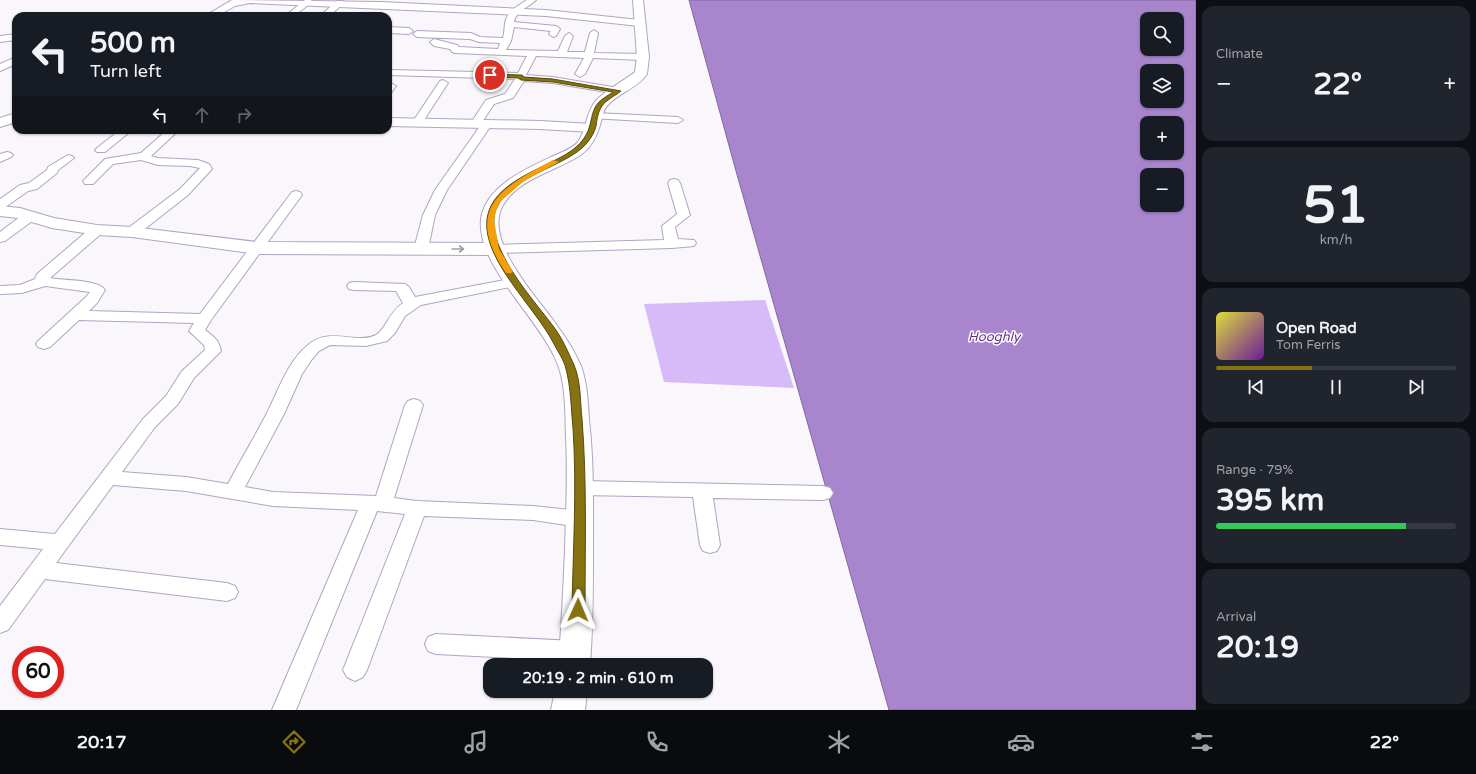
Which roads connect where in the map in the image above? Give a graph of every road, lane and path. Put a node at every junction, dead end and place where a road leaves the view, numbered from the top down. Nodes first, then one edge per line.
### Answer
1 (252, 0) edge
2 (532, 0) edge
3 (638, 0) edge
4 (294, 1) edge
5 (308, 2) junction
6 (340, 3) junction
7 (217, 12) edge
8 (294, 12) edge
9 (329, 12) edge
10 (515, 12) junction
11 (640, 23) junction
12 (510, 24) junction
13 (598, 27) junction
14 (392, 30) edge
15 (553, 34) dead end
16 (431, 35) junction
17 (569, 36) dead end
18 (12, 38) edge
19 (0, 39) edge
20 (507, 41) junction
21 (502, 52) junction
22 (533, 53) junction
23 (561, 55) junction
24 (589, 56) junction
25 (643, 57) junction
26 (12, 62) edge
27 (458, 64) dead end
28 (494, 66) dead end
29 (0, 68) edge
30 (392, 73) edge
31 (452, 74) junction
32 (523, 74) junction
33 (580, 74) dead end
34 (443, 83) dead end
35 (618, 91) junction
36 (12, 118) edge
37 (678, 120) dead end
38 (392, 122) edge
39 (593, 122) junction
40 (0, 123) edge
41 (417, 123) junction
42 (481, 124) junction
43 (121, 134) edge
44 (169, 134) edge
45 (101, 150) dead end
46 (144, 156) junction
47 (68, 158) dead end
48 (89, 181) dead end
49 (674, 183) dead end
50 (296, 195) dead end
51 (0, 205) edge
52 (0, 210) edge
53 (30, 216) junction
54 (97, 230) junction
55 (132, 232) junction
56 (0, 238) edge
57 (672, 244) junction
58 (689, 244) dead end
59 (257, 248) junction
60 (421, 248) junction
61 (495, 249) junction
62 (44, 281) junction
63 (515, 282) junction
64 (354, 286) dead end
65 (0, 290) edge
66 (411, 304) junction
67 (76, 315) junction
68 (204, 319) junction
69 (44, 344) dead end
70 (414, 405) dead end
71 (107, 478) junction
72 (581, 488) junction
73 (702, 491) junction
74 (233, 492) junction
75 (823, 493) dead end
76 (377, 503) junction
77 (417, 508) junction
78 (580, 519) junction
79 (0, 537) edge
80 (61, 543) junction
81 (710, 545) dead end
82 (39, 570) junction
83 (227, 592) dead end
84 (0, 623) edge
85 (436, 644) dead end
86 (575, 658) edge
87 (355, 670) dead end
88 (570, 698) edge
89 (284, 710) edge
90 (568, 710) edge

1 - 4 street
1 - 7 street
2 - 10 street
3 - 11 main road
4 - 5 street
5 - 6 street
5 - 8 street
6 - 9 street
6 - 10 street
10 - 12 street
10 - 13 street
11 - 13 street
11 - 25 main road
12 - 15 street
12 - 20 street
13 - 24 street
14 - 16 street
16 - 20 street
16 - 21 street
17 - 23 street
18 - 19 street
20 - 21 street
21 - 22 street
22 - 23 street
22 - 32 street
23 - 24 street
24 - 25 street
24 - 33 street
25 - 35 main road
26 - 29 street
27 - 31 street
28 - 32 street
30 - 31 street
31 - 32 street
32 - 35 street
32 - 42 street
34 - 41 street
35 - 39 main road
36 - 40 street
37 - 39 street
38 - 41 street
39 - 42 street
39 - 61 main road
41 - 42 street
42 - 60 street
43 - 45 street
44 - 46 street
46 - 48 street
46 - 55 street
47 - 51 street
49 - 57 street
50 - 59 street
52 - 53 main road
53 - 54 main road
53 - 56 street
54 - 55 main road
54 - 62 street
55 - 59 main road
57 - 58 street
57 - 61 street
59 - 60 main road
59 - 68 street
60 -> 61 main road
61 - 63 main road
62 - 65 street
62 - 67 street
63 - 66 street
63 - 72 main road
64 - 66 street
66 - 74 street
67 - 68 street
67 - 69 street
68 - 71 street
70 - 76 street
71 - 74 street
71 - 80 street
72 - 73 street
72 - 78 main road
73 - 75 street
73 - 81 street
74 - 76 street
76 - 77 street
76 - 89 street
77 - 78 street
77 - 87 street
78 - 86 main road
79 - 80 street
80 - 82 street
82 - 83 street
82 - 84 street
85 - 86 street
88 - 90 main road

